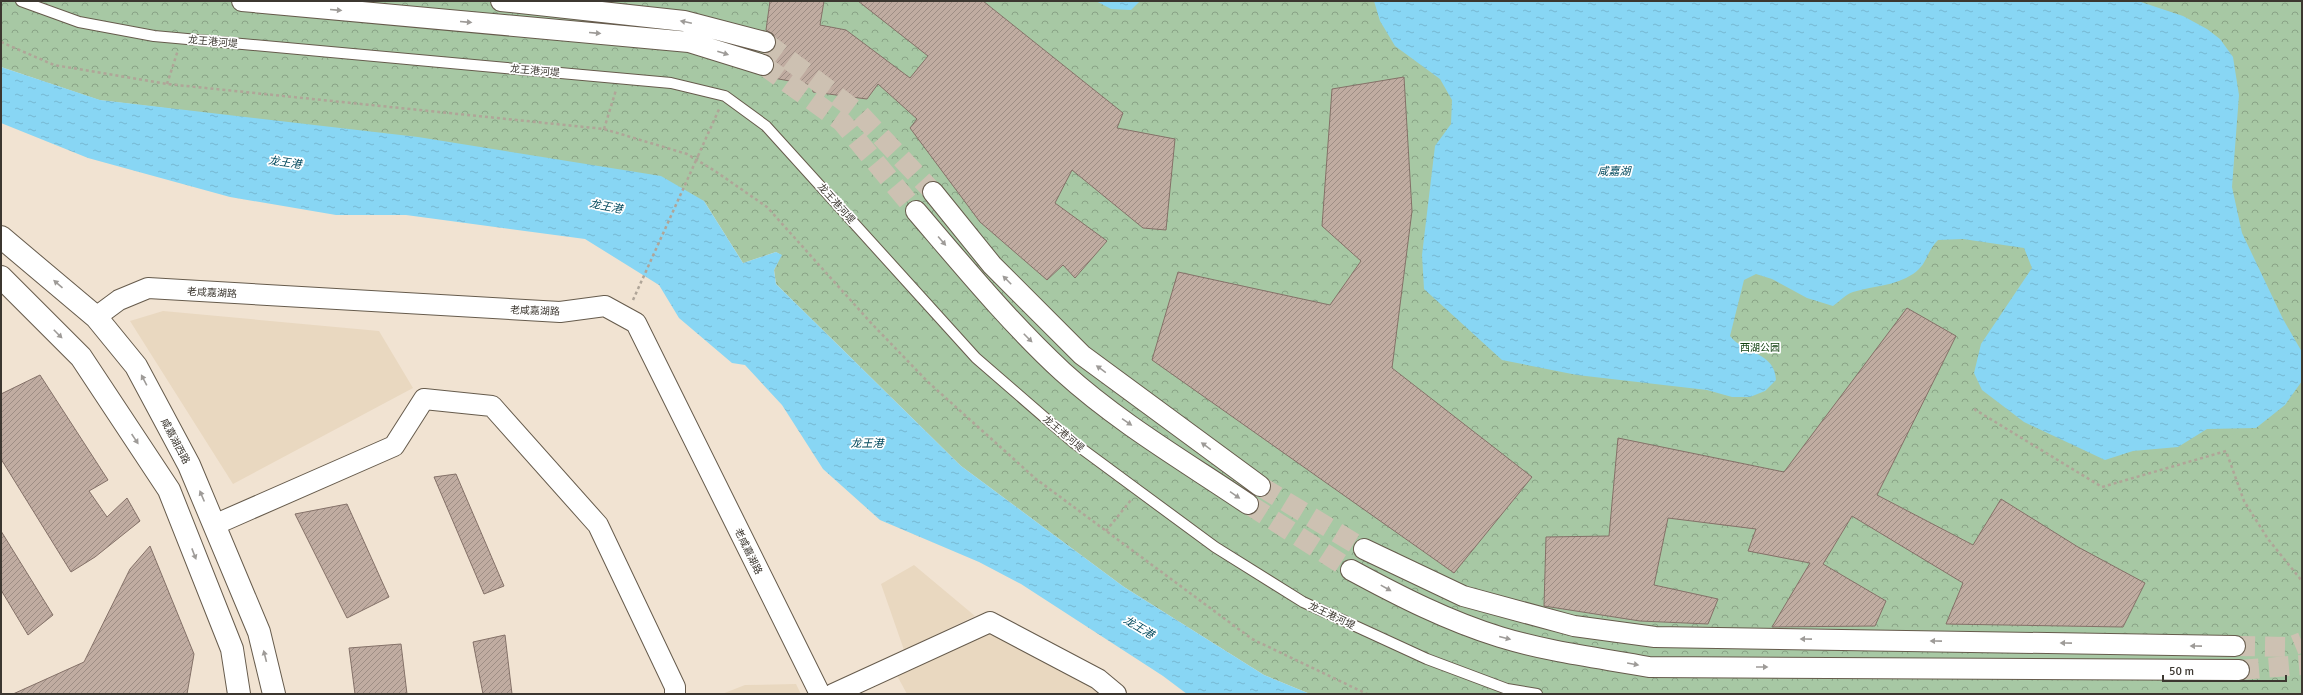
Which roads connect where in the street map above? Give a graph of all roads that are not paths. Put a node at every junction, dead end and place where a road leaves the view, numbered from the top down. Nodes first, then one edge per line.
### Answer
1 (21, 1) edge
2 (242, 1) edge
3 (501, 1) edge
4 (765, 42) tunnel mouth
5 (763, 65) tunnel mouth
6 (933, 192) tunnel mouth
7 (916, 212) tunnel mouth
8 (1, 236) edge
9 (1, 277) edge
10 (96, 317) junction
11 (1260, 486) tunnel mouth
12 (1248, 504) tunnel mouth
13 (214, 525) junction
14 (1364, 549) tunnel mouth
15 (1351, 570) tunnel mouth
16 (2235, 646) tunnel mouth
17 (2239, 670) tunnel mouth
18 (239, 694) edge
19 (274, 694) edge
20 (676, 694) edge
21 (820, 694) edge
22 (833, 694) edge
23 (1116, 694) edge
24 (1537, 694) edge

1 - 24 lane, 龙王港河堤
2 -> 5 street
4 -> 3 street
11 -> 6 street
7 -> 12 street
10 -> 8 main road, 咸嘉湖西路
9 -> 18 main road
13 -> 10 main road, 咸嘉湖西路
10 - 21 street, 老咸嘉湖路
19 -> 13 main road, 咸嘉湖西路
13 - 20 street
16 -> 14 street
15 -> 17 street
22 - 23 street

